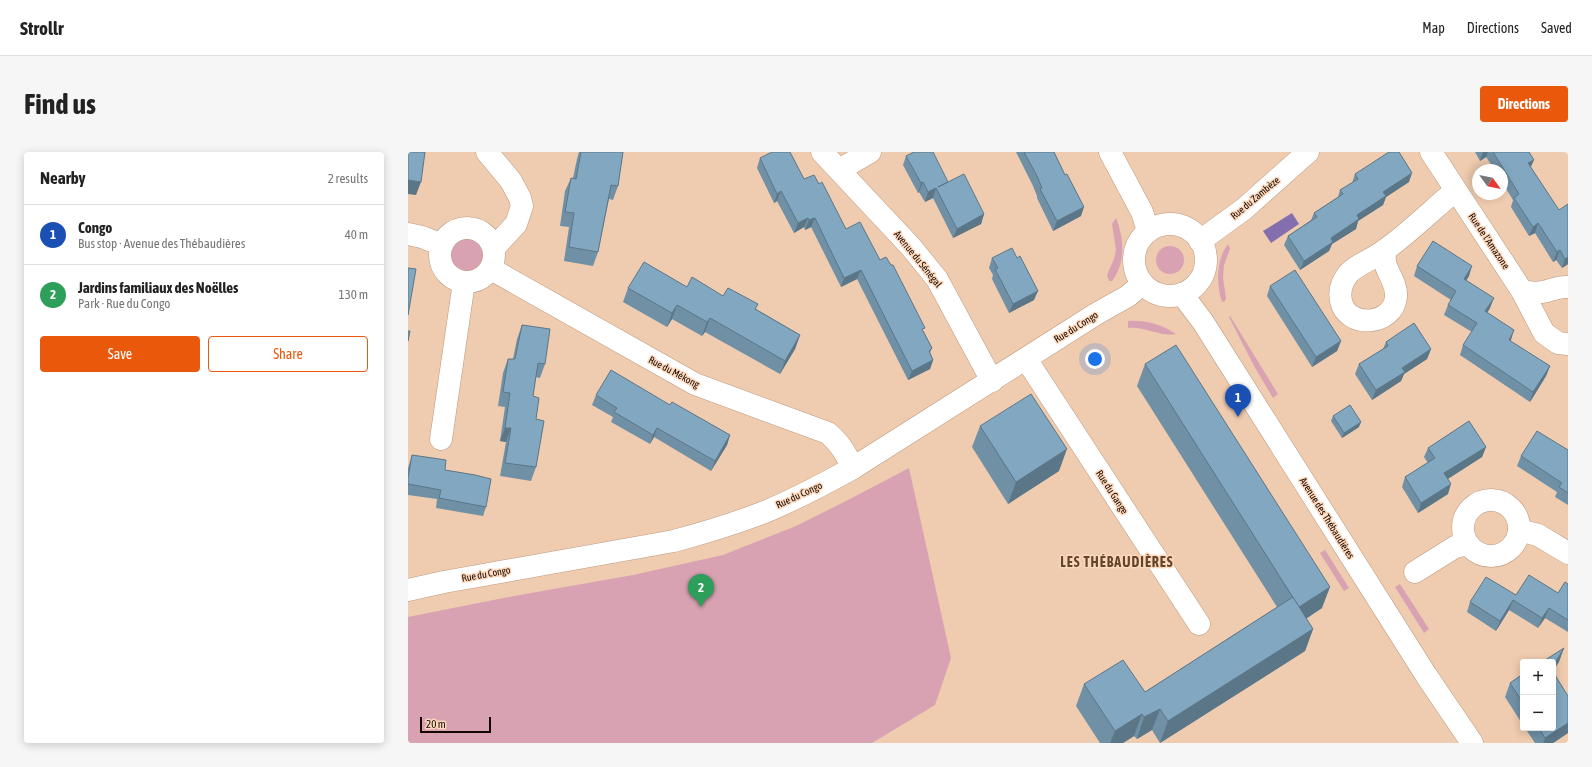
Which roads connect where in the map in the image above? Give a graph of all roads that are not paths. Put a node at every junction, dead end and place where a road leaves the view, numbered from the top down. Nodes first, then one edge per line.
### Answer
1 (487, 152) edge
2 (822, 152) edge
3 (870, 152) edge
4 (1110, 152) edge
5 (1308, 152) edge
6 (1431, 152) edge
7 (839, 170) junction
8 (1455, 191) junction
9 (1148, 231) junction
10 (408, 234) edge
11 (1200, 241) junction
12 (442, 245) junction
13 (1385, 251) dead end
14 (492, 258) junction
15 (464, 282) junction
16 (1142, 284) junction
17 (1568, 287) edge
18 (1522, 291) junction
19 (1182, 294) junction
20 (1568, 344) edge
21 (1026, 359) junction
22 (992, 381) junction
23 (442, 439) dead end
24 (853, 468) junction
25 (1519, 530) junction
26 (1468, 544) junction
27 (1568, 553) edge
28 (1415, 572) dead end
29 (408, 590) edge
30 (1199, 624) dead end
31 (1472, 743) edge

1 - 14 street
2 - 7 street, Avenue du Sénégal
3 - 7 street
4 - 9 street
5 - 11 street, Rue du Zambèze
6 - 8 street, Rue de l'Amazone
7 - 22 street, Avenue du Sénégal
8 - 13 street
8 - 18 street, Rue de l'Amazone
9 - 11 street
9 - 16 street
10 - 12 street
11 - 19 street
12 - 14 street
12 - 15 street
14 - 15 street
14 - 24 street, Rue du Mékong
15 - 23 street
16 - 19 street
16 - 21 street, Rue du Congo
17 - 18 street
18 - 20 street, Rue de l'Amazone
19 - 31 street, Avenue des Thébaudières
21 - 22 street, Rue du Congo
21 - 30 street, Rue du Gange
22 - 24 street, Rue du Congo
24 - 29 street, Rue du Congo
25 - 26 street
25 - 26 street
25 - 27 street
26 - 28 street

